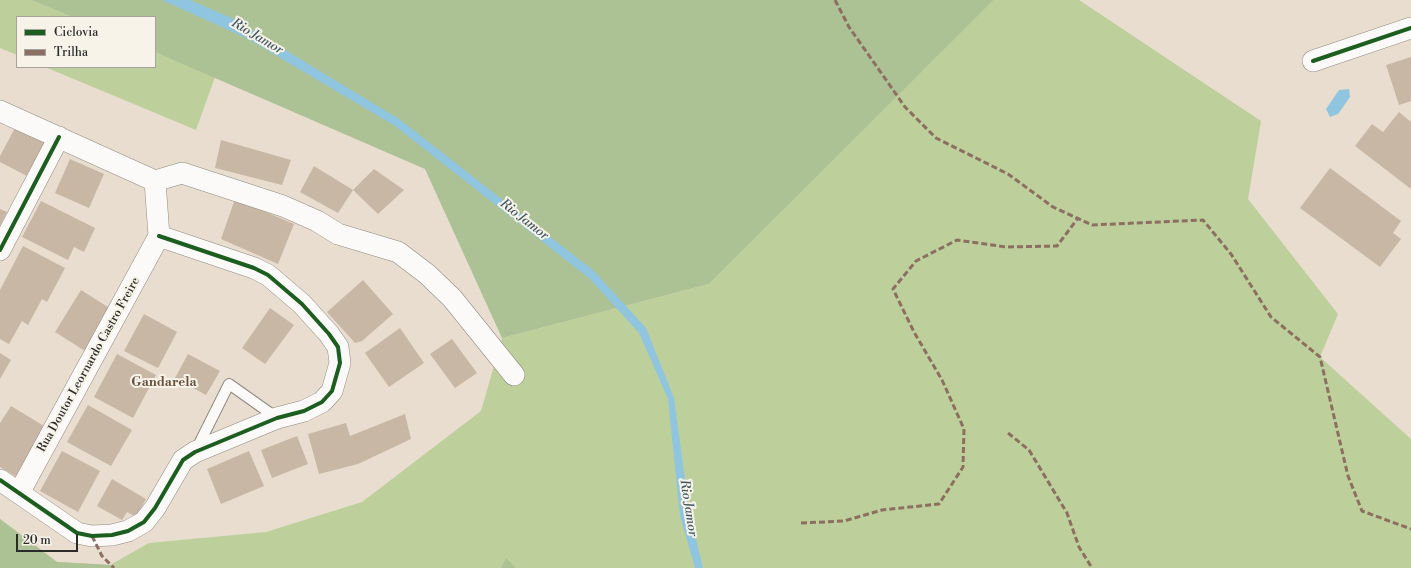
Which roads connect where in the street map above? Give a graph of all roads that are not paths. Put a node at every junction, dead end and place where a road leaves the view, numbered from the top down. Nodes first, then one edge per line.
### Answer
1 (1411, 28) edge
2 (1313, 61) dead end
3 (0, 111) edge
4 (59, 137) junction
5 (155, 181) junction
6 (159, 236) junction
7 (0, 250) edge
8 (514, 375) dead end
9 (277, 418) junction
10 (195, 452) junction
11 (0, 480) edge
12 (19, 493) junction

1 - 2 street
3 - 4 street
4 - 5 street
4 - 7 street
5 - 6 street
5 - 8 street
6 - 9 street
6 - 12 street, Rua Doutor Leornardo Castro Freire
9 - 10 street
9 - 10 lane
10 - 12 street
11 - 12 street

